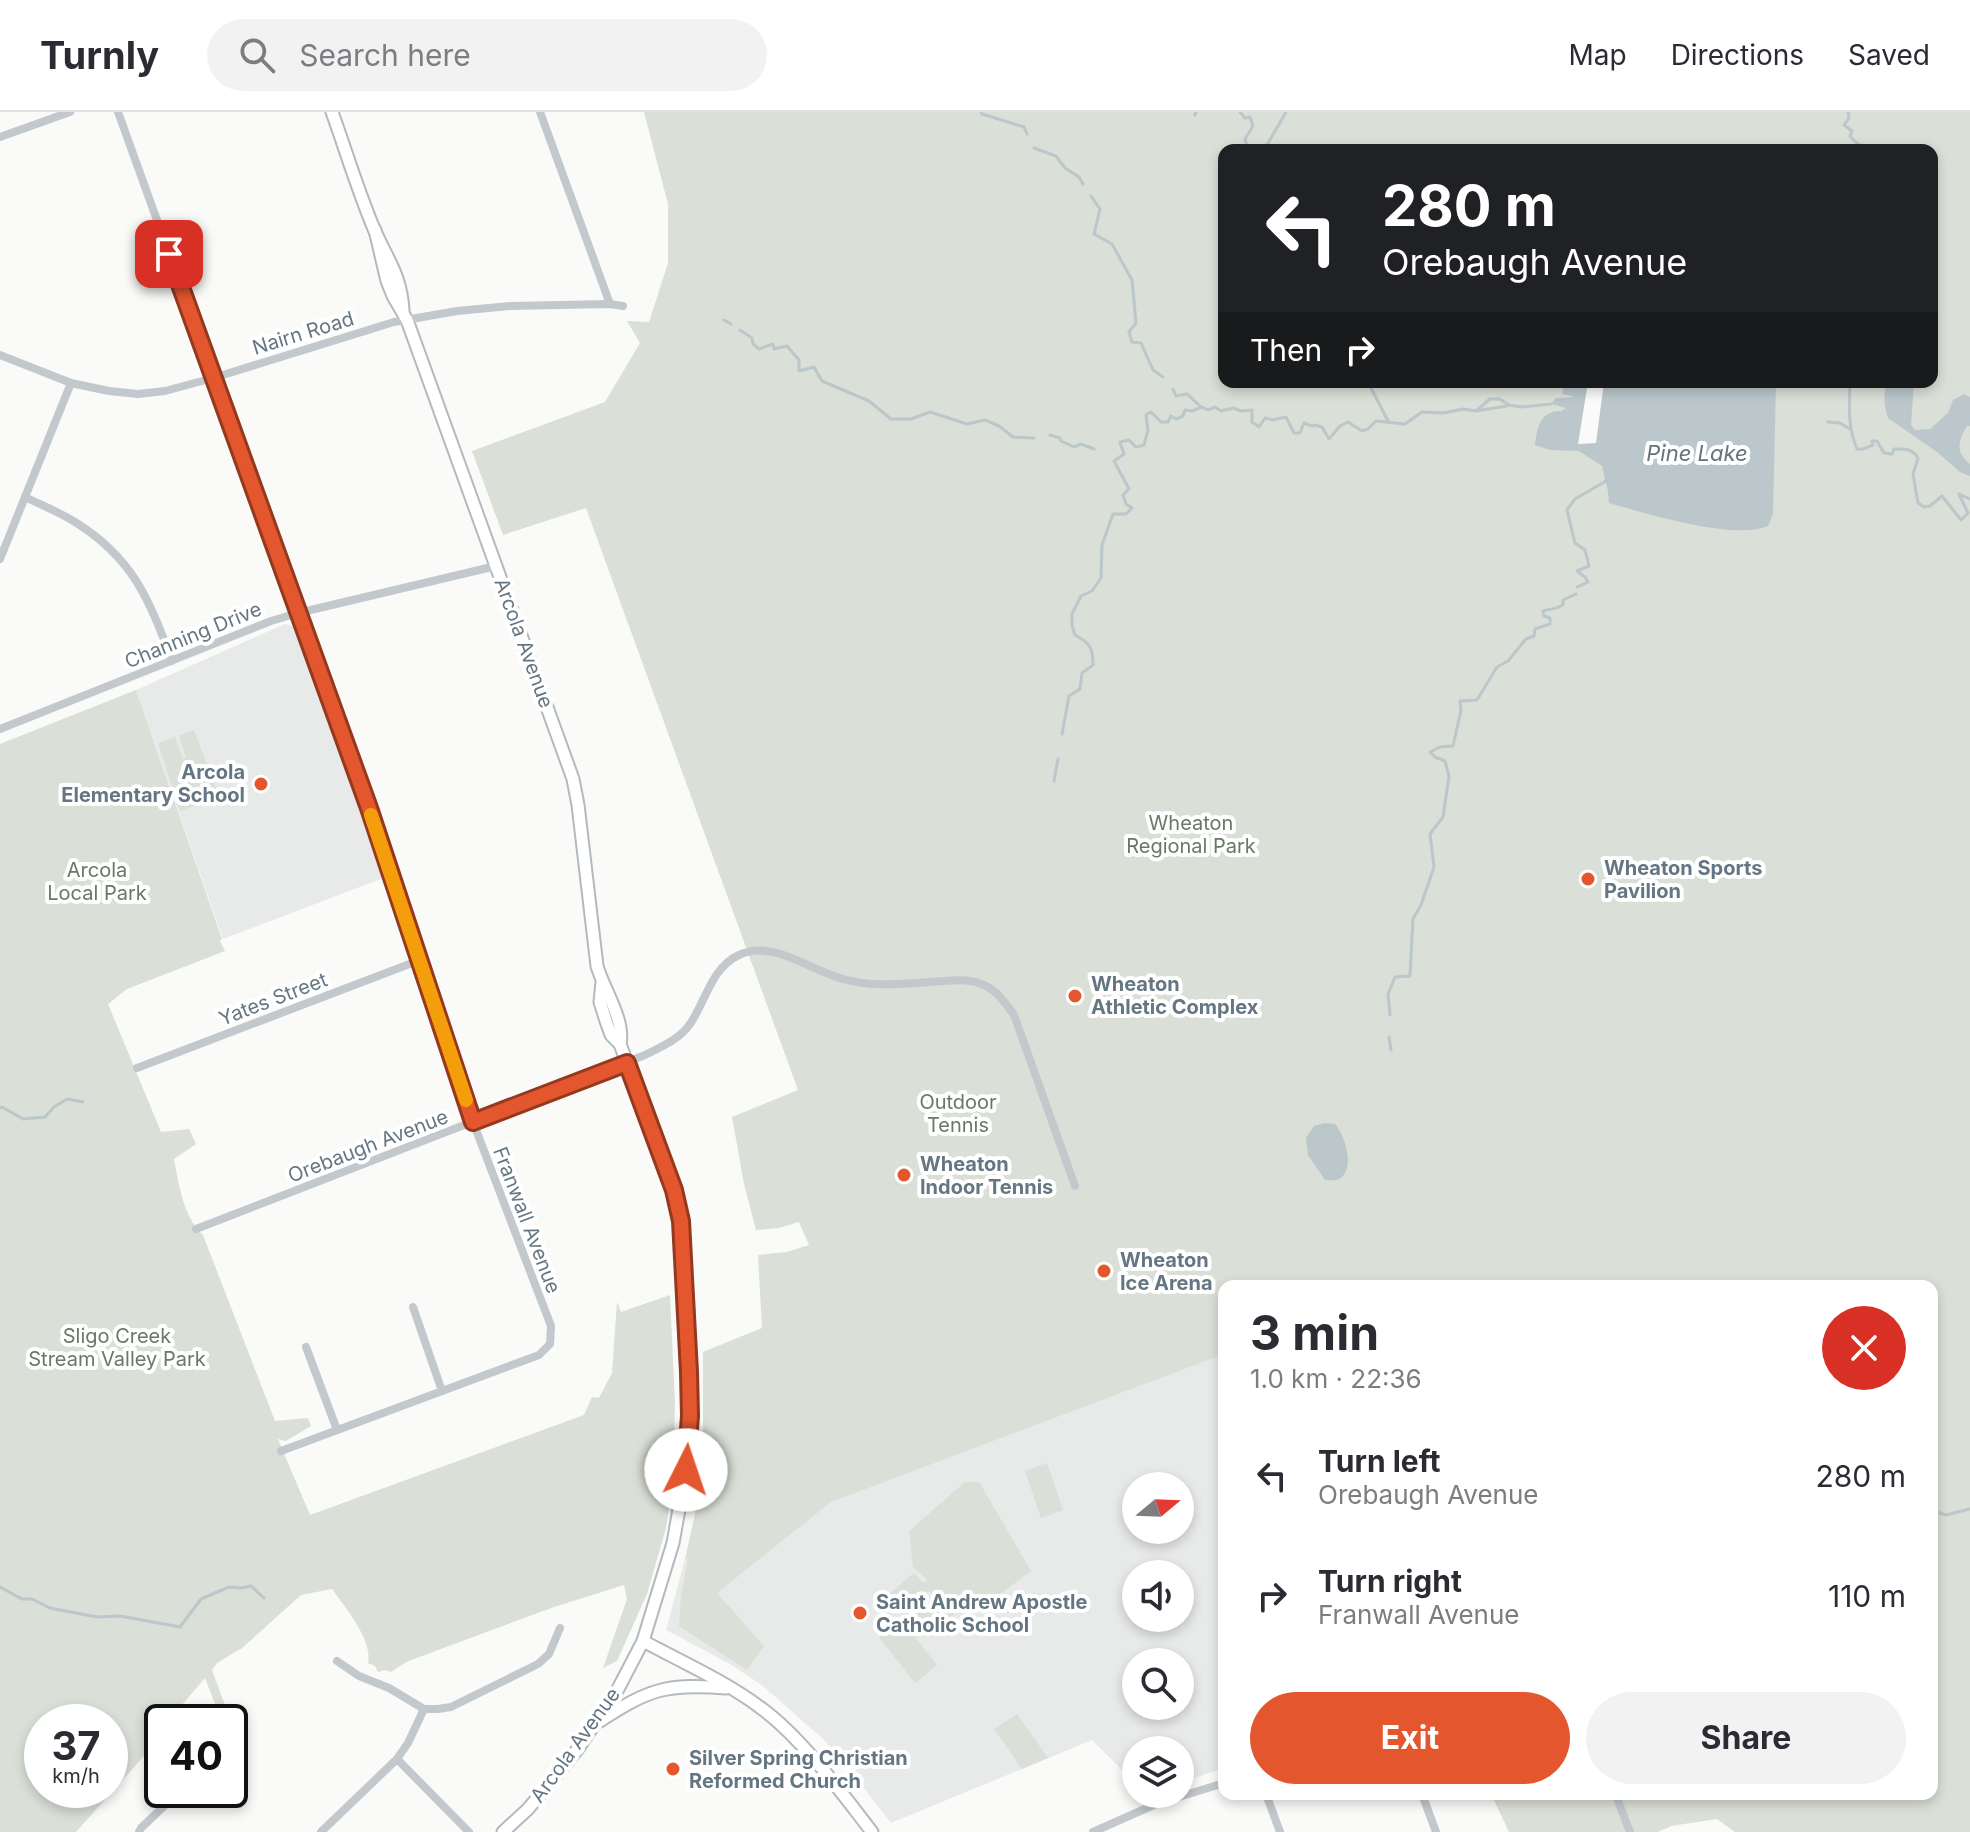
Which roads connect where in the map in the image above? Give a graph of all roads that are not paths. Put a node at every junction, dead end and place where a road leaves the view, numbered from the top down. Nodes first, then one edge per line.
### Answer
1 (70, 112) edge
2 (118, 112) edge
3 (332, 112) edge
4 (540, 112) edge
5 (0, 137) edge
6 (610, 304) junction
7 (623, 306) dead end
8 (405, 317) junction
9 (0, 355) edge
10 (213, 378) junction
11 (71, 383) junction
12 (25, 497) junction
13 (0, 559) edge
14 (496, 566) junction
15 (298, 613) junction
16 (172, 661) junction
17 (0, 729) edge
18 (420, 960) junction
19 (627, 1063) junction
20 (137, 1068) dead end
21 (473, 1122) junction
22 (1075, 1186) dead end
23 (196, 1229) dead end
24 (413, 1307) dead end
25 (306, 1347) dead end
26 (442, 1391) junction
27 (337, 1430) junction
28 (281, 1451) dead end
29 (560, 1628) dead end
30 (643, 1641) junction
31 (337, 1661) dead end
32 (731, 1689) junction
33 (424, 1709) junction
34 (594, 1724) junction
35 (397, 1759) junction
36 (1218, 1785) edge
37 (1268, 1800) edge
38 (1424, 1800) edge
39 (1618, 1800) edge
40 (162, 1808) edge
41 (1105, 1830) edge
42 (139, 1832) edge
43 (321, 1832) edge
44 (469, 1832) edge
45 (503, 1832) edge
46 (872, 1832) edge
47 (1093, 1832) edge
48 (1280, 1832) edge
49 (1436, 1832) edge
50 (1630, 1832) edge

1 - 5 street
2 - 10 street, Franwall Avenue
3 - 8 street, Arcola Avenue
4 - 6 street
6 - 7 street, Nairn Road
6 - 8 street, Nairn Road
8 - 10 street, Nairn Road
8 - 14 street, Arcola Avenue
9 - 11 street, Nairn Road
10 - 11 street, Nairn Road
10 - 15 street, Franwall Avenue
11 - 12 street
12 - 13 street
12 - 16 street
14 - 15 street, Channing Drive
14 - 19 street, Arcola Avenue
15 - 16 street, Channing Drive
15 - 18 street, Franwall Avenue
16 - 17 street, Channing Drive
18 - 20 street, Yates Street
18 - 21 street, Franwall Avenue
19 - 21 street, Orebaugh Avenue
19 - 22 street, Orebaugh Avenue
19 - 30 street, Arcola Avenue
21 - 23 street, Orebaugh Avenue
21 - 26 street, Franwall Avenue
24 - 26 street
25 - 27 street
26 - 27 street
27 - 28 street
29 - 33 street
30 - 32 street
30 - 34 street, Arcola Avenue
31 - 33 street
32 - 34 street
32 - 46 street
33 - 35 street
34 - 45 street, Arcola Avenue
35 - 43 street
35 - 44 street
36 - 41 street
37 - 48 street
38 - 49 street
39 - 50 street
40 - 42 street
41 - 47 street

